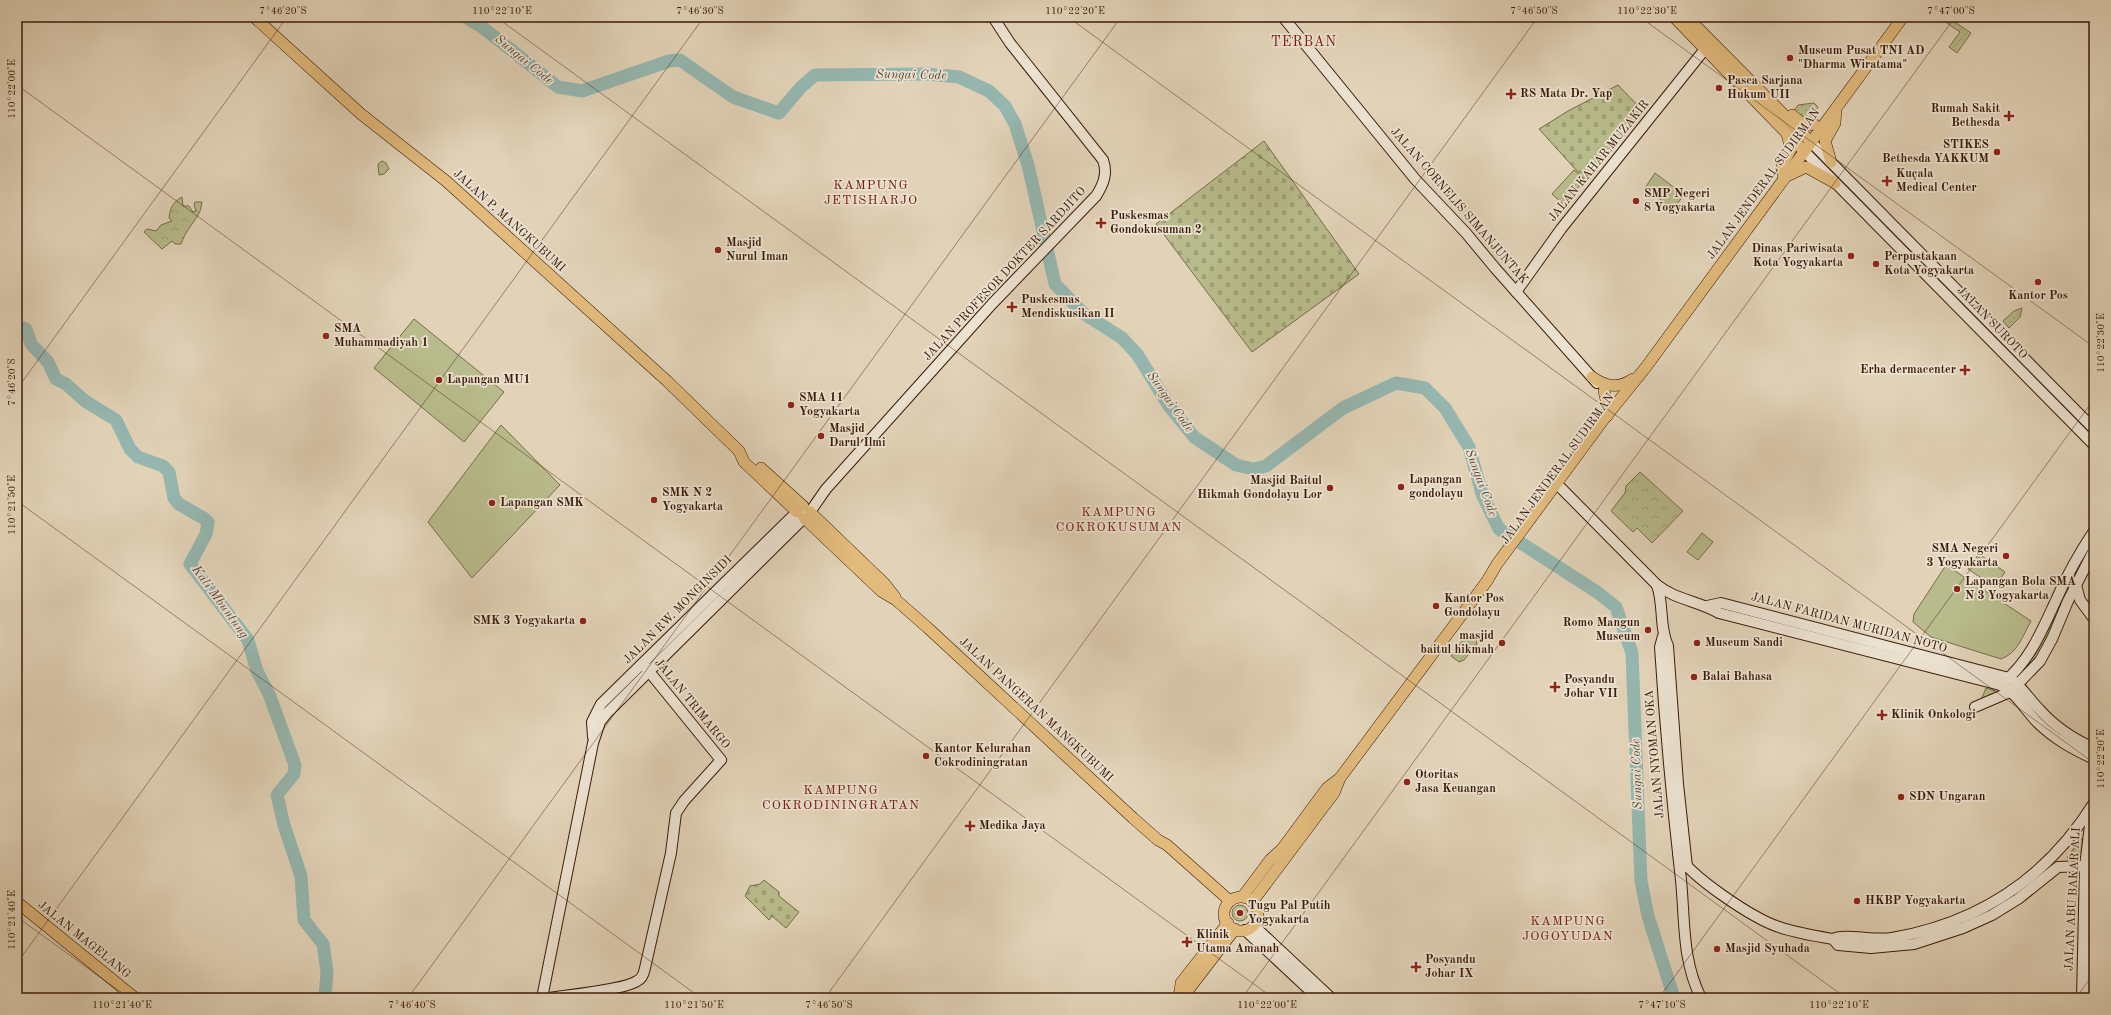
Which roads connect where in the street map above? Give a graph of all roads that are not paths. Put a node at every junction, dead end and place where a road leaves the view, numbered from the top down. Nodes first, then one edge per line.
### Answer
1 (254, 17) edge
2 (993, 17) edge
3 (1283, 17) edge
4 (1674, 17) edge
5 (1687, 17) edge
6 (1903, 17) edge
7 (1708, 46) junction
8 (1836, 108) junction
9 (1783, 115) junction
10 (1814, 124) dead end
11 (1787, 132) junction
12 (1807, 146) junction
13 (1831, 162) junction
14 (1784, 179) junction
15 (1835, 183) junction
16 (1516, 292) junction
17 (1643, 371) junction
18 (1592, 377) junction
19 (1604, 391) junction
20 (2060, 395) junction
21 (2050, 401) junction
22 (1618, 406) junction
23 (1607, 415) junction
24 (2094, 429) edge
25 (1600, 434) junction
26 (2094, 445) edge
27 (1561, 488) junction
28 (1547, 502) junction
29 (803, 512) junction
30 (816, 530) joint
31 (2094, 531) edge
32 (2094, 550) edge
33 (1657, 585) junction
34 (2076, 585) junction
35 (896, 600) junction
36 (2094, 619) edge
37 (646, 667) junction
38 (1983, 676) junction
39 (2008, 678) junction
40 (2000, 685) junction
41 (2014, 688) junction
42 (1975, 707) dead end
43 (2055, 731) junction
44 (2094, 748) edge
45 (2094, 759) edge
46 (2094, 803) edge
47 (1677, 813) junction
48 (1300, 832) junction
49 (2094, 848) edge
50 (1678, 854) junction
51 (2085, 866) junction
52 (1688, 867) junction
53 (1242, 896) junction
54 (1253, 901) junction
55 (17, 902) edge
56 (1228, 903) junction
57 (17, 911) edge
58 (1240, 927) junction
59 (1833, 940) junction
60 (1312, 987) junction
61 (1178, 996) edge
62 (124, 998) edge
63 (135, 998) edge
64 (542, 998) edge
65 (548, 998) edge
66 (1318, 998) edge
67 (1331, 998) edge
68 (1701, 998) edge
69 (2082, 998) edge
70 (2089, 998) edge

1 - 29 main road, JALAN P. MANGKUBUMI
2 - 29 street, JALAN PROFESOR DOKTER SARDJITO
3 - 16 street, JALAN CORNELIS SIMANJUNTAK
4 - 7 main road
5 - 7 main road
6 - 8 main road, JALAN JENDERAL SUDIRMAN
7 - 9 main road
7 - 11 main road
7 - 16 street, JALAN KAHAR MUZAKIR
8 - 12 main road, JALAN JENDERAL SUDIRMAN
8 - 13 main road
9 - 10 main road
9 - 12 main road
11 - 12 main road
11 - 14 main road
12 - 13 street, JALAN SUROTO
12 - 14 main road, JALAN JENDERAL SUDIRMAN
12 - 15 street, JALAN SUROTO
13 - 20 street, JALAN SUROTO
14 - 15 main road
14 - 17 main road, JALAN JENDERAL SUDIRMAN
15 - 21 street, JALAN SUROTO
16 - 18 street, JALAN CORNELIS SIMANJUNTAK
17 - 18 main road
17 - 22 main road, JALAN JENDERAL SUDIRMAN
18 - 19 street, JALAN CORNELIS SIMANJUNTAK
19 - 22 street, JALAN CORNELIS SIMANJUNTAK
19 - 23 main road
20 - 21 street
20 - 24 street, JALAN SUROTO
21 - 26 street, JALAN SUROTO
22 - 23 main road, JALAN JENDERAL SUDIRMAN
22 - 25 main road, JALAN JENDERAL SUDIRMAN
23 - 25 main road
23 - 28 main road, JALAN JENDERAL SUDIRMAN
25 - 27 main road, JALAN JENDERAL SUDIRMAN
27 - 28 main road, JALAN JENDERAL SUDIRMAN
27 - 33 street, JALAN FARIDAN MURIDAN NOTO
28 - 48 main road, JALAN JENDERAL SUDIRMAN
29 - 30 street
29 - 35 main road, JALAN PANGERAN MANGKUBUMI
29 - 37 street, JALAN RW. MONGINSIDI
30 - 35 main road, JALAN PANGERAN MANGKUBUMI
31 - 39 street
32 - 34 street
33 - 38 street, JALAN FARIDAN MURIDAN NOTO
33 - 47 street, JALAN NYOMAN OKA
34 - 36 street
34 - 41 street
35 - 56 main road, JALAN PANGERAN MANGKUBUMI
37 - 64 street, JALAN RW. MONGINSIDI
37 - 65 street, JALAN TRIMARGO
38 - 39 street
38 - 40 street
39 - 40 street
39 - 41 street
40 - 41 street
41 - 42 street
41 - 43 street
43 - 44 street
43 - 45 street
46 - 51 street, JALAN ABU BAKAR ALI
46 - 59 street
47 - 50 street, JALAN NYOMAN OKA
47 - 52 street, JALAN NYOMAN OKA
48 - 53 main road, JALAN JENDERAL SUDIRMAN
48 - 54 main road, JALAN JENDERAL SUDIRMAN
49 - 70 street, JALAN ABU BAKAR ALI
50 - 52 street
50 - 68 street, JALAN NYOMAN OKA
51 - 59 street
51 - 69 street, JALAN ABU BAKAR ALI
52 - 59 street
53 - 54 main road
53 - 56 main road
54 - 58 main road
55 - 63 main road, JALAN MAGELANG
56 - 58 main road
57 - 62 main road, JALAN MAGELANG
58 - 60 street
58 - 61 main road
60 - 66 street
60 - 67 street

